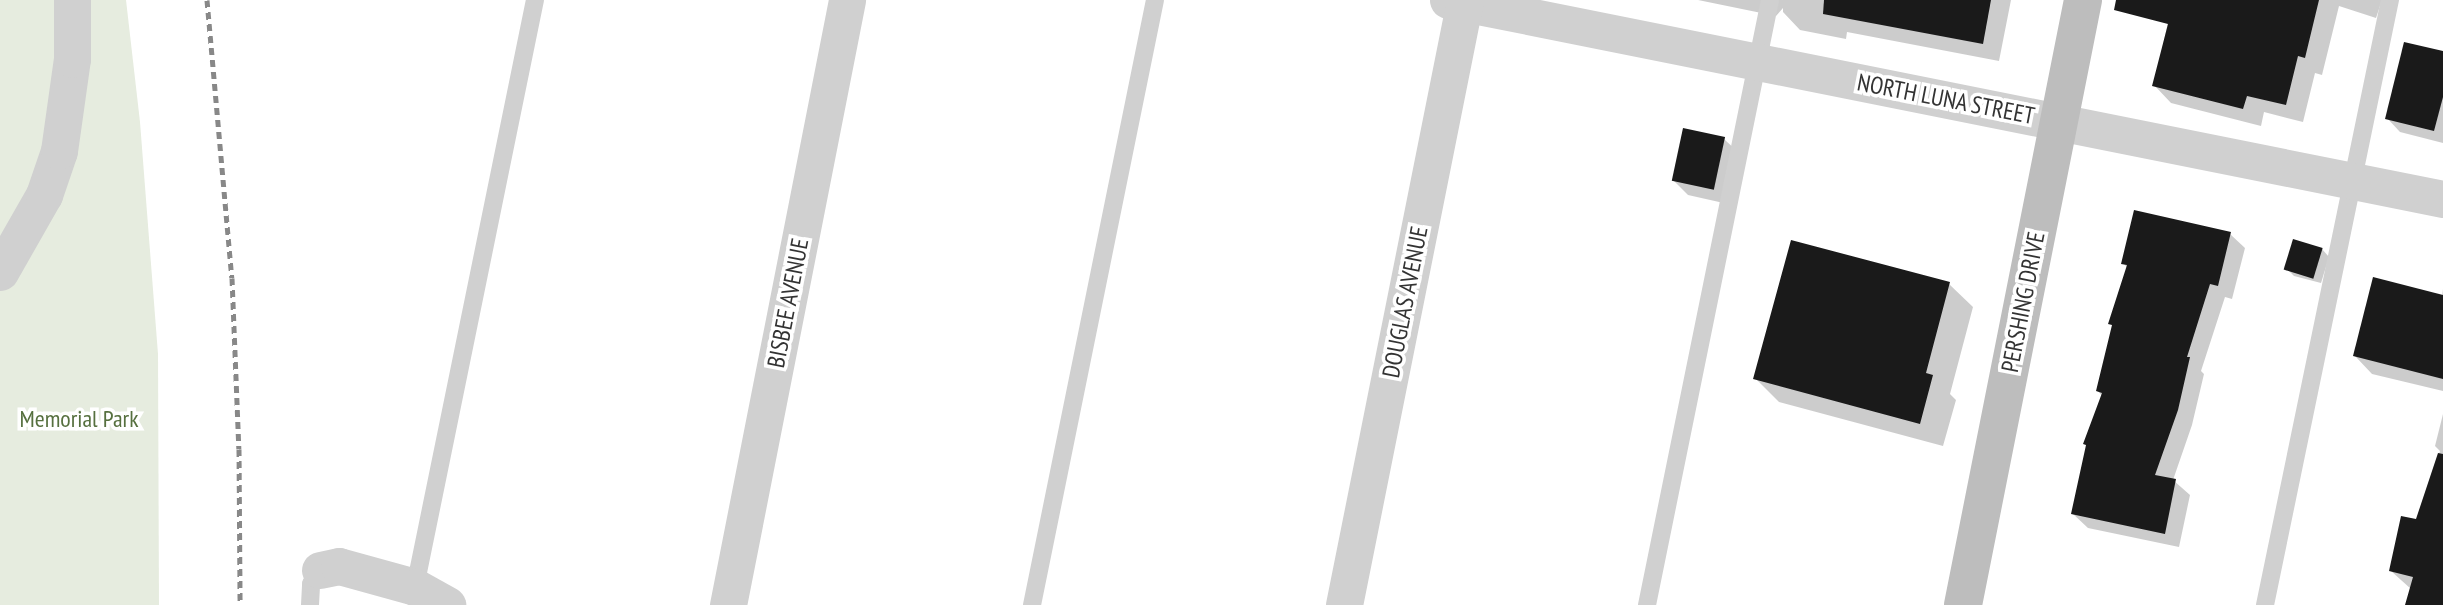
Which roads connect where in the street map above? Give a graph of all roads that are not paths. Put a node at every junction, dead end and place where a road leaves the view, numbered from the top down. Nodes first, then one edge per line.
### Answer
1 (72, 0) edge
2 (535, 0) edge
3 (847, 0) edge
4 (1155, 0) edge
5 (1770, 0) edge
6 (2083, 0) edge
7 (2390, 0) edge
8 (1459, 1) edge
9 (1758, 61) junction
10 (2059, 121) junction
11 (2355, 181) junction
12 (2443, 199) edge
13 (0, 272) edge
14 (320, 570) joint
15 (415, 586) junction
16 (310, 605) edge
17 (447, 605) edge
18 (728, 605) edge
19 (1032, 605) edge
20 (1344, 605) edge
21 (1647, 605) edge
22 (1963, 605) edge
23 (2265, 605) edge

1 - 13 street
2 - 15 lane
3 - 18 street, BISBEE AVENUE
4 - 19 lane
5 - 9 lane
6 - 10 main road, PERSHING DRIVE
7 - 11 lane
8 - 9 street, NORTH LUNA STREET
8 - 20 street, DOUGLAS AVENUE
9 - 10 street, NORTH LUNA STREET
9 - 21 lane
10 - 11 street, NORTH LUNA STREET
10 - 22 main road, PERSHING DRIVE
11 - 12 street, NORTH LUNA STREET
11 - 23 lane
14 - 15 street
14 - 16 lane
15 - 17 street

